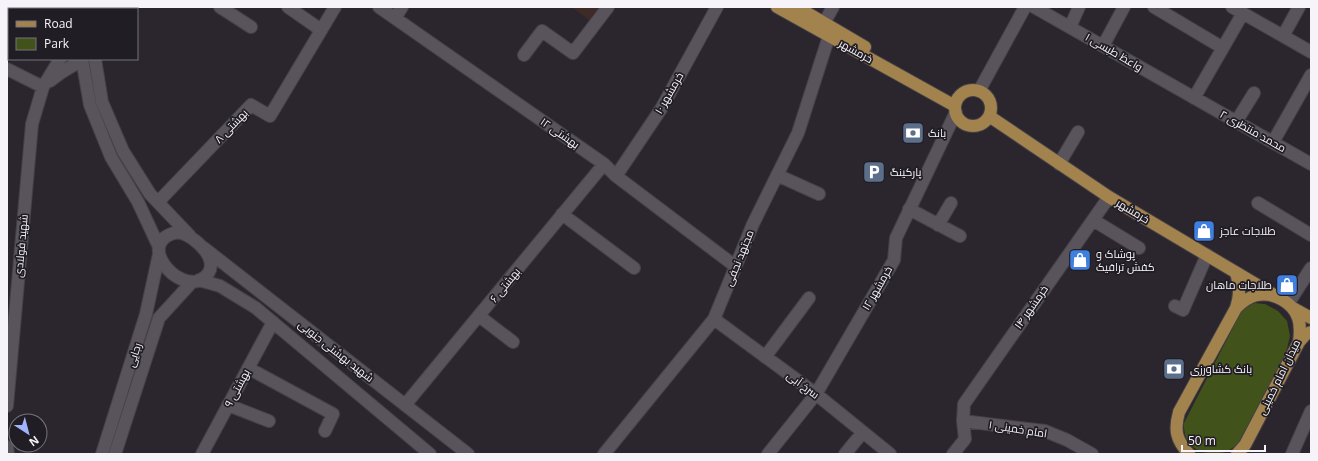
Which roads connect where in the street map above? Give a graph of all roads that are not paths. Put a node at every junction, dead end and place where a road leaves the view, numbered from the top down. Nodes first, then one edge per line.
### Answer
1 (220, 7) edge
2 (288, 7) edge
3 (335, 7) edge
4 (379, 7) edge
5 (402, 7) edge
6 (608, 7) edge
7 (717, 7) edge
8 (778, 7) edge
9 (797, 7) edge
10 (833, 7) edge
11 (1025, 7) edge
12 (1034, 7) edge
13 (1079, 7) edge
14 (1124, 7) edge
15 (1154, 7) edge
16 (1232, 7) edge
17 (1299, 7) edge
18 (1243, 14) junction
19 (395, 18) junction
20 (824, 23) junction
21 (251, 27) dead end
22 (1070, 28) junction
23 (321, 30) junction
24 (829, 36) junction
25 (1283, 36) junction
26 (1103, 46) junction
27 (1223, 48) junction
28 (1311, 52) edge
29 (524, 55) dead end
30 (59, 60) edge
31 (84, 60) edge
32 (86, 60) edge
33 (86, 60) edge
34 (7, 69) edge
35 (1311, 75) edge
36 (43, 87) junction
37 (979, 91) junction
38 (1254, 93) dead end
39 (1194, 98) junction
40 (956, 106) junction
41 (989, 116) junction
42 (1236, 122) junction
43 (1078, 132) dead end
44 (1273, 142) junction
45 (604, 164) junction
46 (1060, 164) junction
47 (1311, 164) edge
48 (777, 175) junction
49 (616, 176) junction
50 (819, 194) dead end
51 (1109, 197) junction
52 (158, 202) junction
53 (950, 203) dead end
54 (1258, 203) dead end
55 (908, 209) junction
56 (562, 214) junction
57 (1093, 220) junction
58 (938, 224) junction
59 (1311, 235) edge
60 (190, 236) junction
61 (960, 236) dead end
62 (204, 248) junction
63 (1139, 248) dead end
64 (159, 250) junction
65 (1207, 255) junction
66 (735, 266) junction
67 (634, 268) dead end
68 (1311, 270) edge
69 (1236, 272) junction
70 (196, 281) junction
71 (809, 298) dead end
72 (1287, 303) junction
73 (1175, 306) dead end
74 (1236, 308) junction
75 (480, 316) junction
76 (1311, 318) edge
77 (714, 319) junction
78 (273, 322) junction
79 (1311, 332) edge
80 (513, 342) dead end
81 (1299, 342) junction
82 (765, 356) junction
83 (248, 368) junction
84 (816, 394) junction
85 (228, 405) junction
86 (405, 405) junction
87 (7, 406) edge
88 (1311, 411) edge
89 (269, 421) dead end
90 (963, 421) junction
91 (325, 432) dead end
92 (863, 432) junction
93 (7, 447) edge
94 (415, 449) edge
95 (460, 452) edge
96 (1184, 452) edge
97 (8, 454) edge
98 (102, 454) edge
99 (116, 454) edge
100 (202, 454) edge
101 (430, 454) edge
102 (604, 454) edge
103 (768, 454) edge
104 (844, 454) edge
105 (890, 454) edge
106 (952, 454) edge
107 (1092, 454) edge
108 (1237, 454) edge
109 (1292, 454) edge

1 - 21 street
2 - 23 street
3 - 23 street, بهشتی ۸
4 - 19 street, بهشتی ۱۲
5 - 19 street
6 - 29 street
7 - 49 street, خرمشهر ۱۰
8 - 24 main road, خرمشهر
9 - 20 main road, خرمشهر
10 - 20 street
11 - 37 street
12 - 22 street, واعظ طبسی ۱
13 - 22 street
14 - 26 street
15 - 27 street
16 - 18 street
17 - 25 street
18 - 25 street
18 - 27 street
19 - 45 street, بهشتی ۱۲
20 - 40 main road, خرمشهر
22 - 26 street, واعظ طبسی ۱
23 - 52 street, بهشتی ۸
24 - 40 main road, خرمشهر
24 - 48 street, مجتهد نجفی
25 - 28 street
26 - 39 street, واعظ طبسی ۱
27 - 39 street
30 - 36 street, شهید فولادی
31 - 36 street
32 - 52 street
33 - 64 street
34 - 36 street
35 - 44 street
36 - 87 street, شهید فولادی
37 - 40 main road
37 - 41 main road
38 - 42 street
39 - 42 street, محمد منتظری ۲
40 - 41 main road
40 - 55 street, خرمشهر ۱۲
41 - 46 main road, خرمشهر
42 - 44 street, محمد منتظری ۲
43 - 46 street
44 - 47 street, محمد منتظری ۲
45 - 49 street, بهشتی ۱۲
45 - 56 street, بهشتی ۶
46 - 51 main road, خرمشهر
48 - 50 street
48 - 66 street, مجتهد نجفی
49 - 66 street, بهشتی ۱۲
51 - 57 street, خرمشهر ۱۴
51 - 65 main road, خرمشهر
52 - 60 street
53 - 58 street
54 - 59 street
55 - 58 street
55 - 84 street, خرمشهر ۱۲
56 - 67 street
56 - 75 street, بهشتی ۶
57 - 63 street
57 - 90 street, خرمشهر ۱۴
58 - 61 street
60 - 62 street
60 - 64 street
62 - 70 street
62 - 86 street, شهید بهشتی جنوبی
64 - 70 street
64 - 98 street, رجایی
65 - 69 main road, خرمشهر
65 - 73 street
66 - 77 street, مجتهد نجفی
68 - 72 street
69 - 72 main road, خرمشهر
69 - 74 main road
70 - 78 street, شهید بهشتی جنوبی
70 - 99 street, رجایی
71 - 82 street
72 - 74 main road
72 - 76 main road
72 - 81 main road, میدان امام خمینی
74 - 96 main road
75 - 80 street
75 - 86 street, بهشتی ۶
77 - 82 street, سرخ آبی
77 - 102 street, مجتهد نجفی
78 - 83 street, بهشتی ۹
78 - 94 street, شهید بهشتی جنوبی
79 - 81 main road
81 - 108 main road, میدان امام خمینی
82 - 84 street, سرخ آبی
83 - 85 street, بهشتی ۹
83 - 91 street
84 - 92 street, سرخ آبی
84 - 103 street, خرمشهر ۱۲
85 - 89 street
85 - 100 street, بهشتی ۹
86 - 95 street, شهید بهشتی جنوبی
88 - 109 street
90 - 106 street, خرمشهر ۱۴
90 - 107 street, امام خمینی ۱
92 - 104 street
92 - 105 street, سرخ آبی
93 - 97 street
94 - 101 street, شهید بهشتی جنوبی

